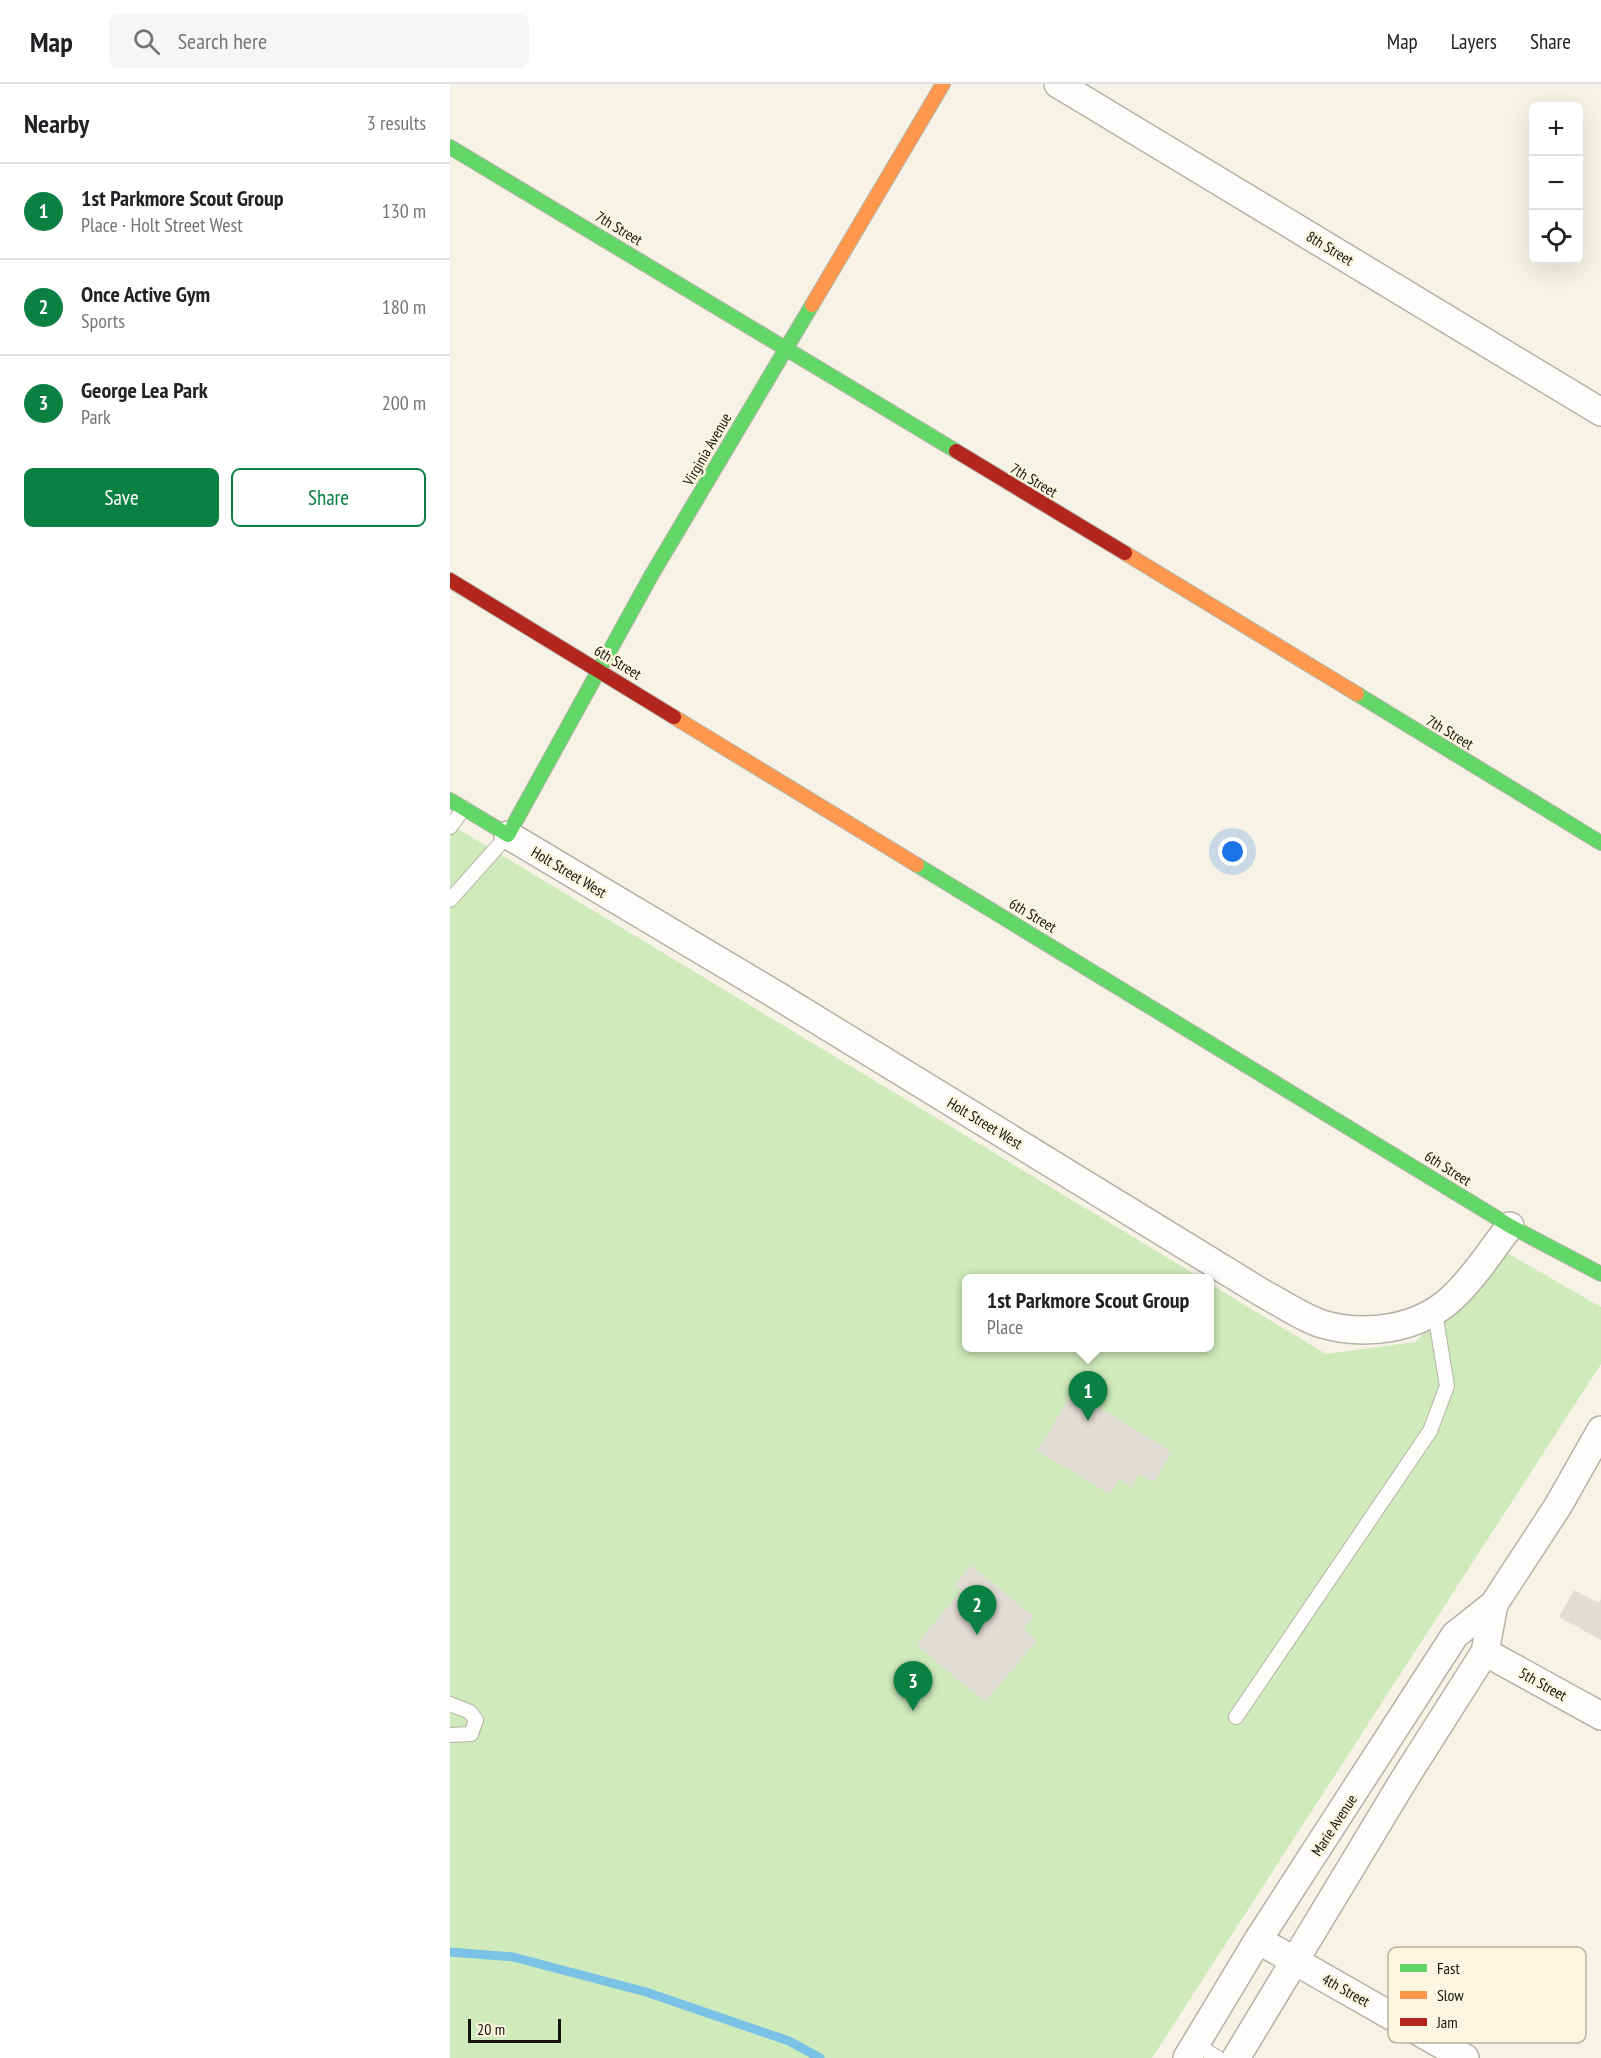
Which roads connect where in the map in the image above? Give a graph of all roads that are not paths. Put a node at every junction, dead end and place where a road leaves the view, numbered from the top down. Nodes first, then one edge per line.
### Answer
1 (943, 84) edge
2 (1058, 84) edge
3 (450, 147) edge
4 (784, 347) junction
5 (1601, 412) edge
6 (450, 580) edge
7 (598, 669) junction
8 (450, 800) edge
9 (464, 808) junction
10 (450, 827) edge
11 (508, 835) junction
12 (1601, 843) edge
13 (450, 900) edge
14 (1510, 1226) junction
15 (1601, 1274) edge
16 (1435, 1313) junction
17 (1601, 1430) edge
18 (1494, 1605) junction
19 (1485, 1652) junction
20 (450, 1704) edge
21 (1601, 1716) edge
22 (1236, 1717) dead end
23 (450, 1735) edge
24 (1258, 1940) junction
25 (1295, 1961) junction
26 (1388, 2014) edge
27 (1439, 2043) edge
28 (1191, 2051) edge
29 (1218, 2058) edge
30 (1236, 2058) edge
31 (1465, 2058) edge

1 - 4 street, Virginia Avenue
2 - 5 street, 8th Street
3 - 4 street, 7th Street
4 - 7 street, Virginia Avenue
4 - 12 street, 7th Street
6 - 7 street, 6th Street
7 - 11 street, Virginia Avenue
7 - 14 street, 6th Street
8 - 9 street, Holt Street West
9 - 10 lane
9 - 11 street, Holt Street West
11 - 13 lane
11 - 16 street, Holt Street West
14 - 15 street, 6th Street
14 - 16 street, Holt Street West
16 - 22 lane
17 - 18 street, Marie Avenue
18 - 19 street, Marie Avenue
18 - 24 street, Marie Avenue
19 - 21 street, 5th Street
19 - 25 street, Marie Avenue
20 - 23 lane
24 - 25 street, 4th Street
24 - 28 street, Marie Avenue
25 - 26 street, 4th Street
25 - 30 street, Marie Avenue
27 - 31 street, 4th Street
28 - 29 lane

